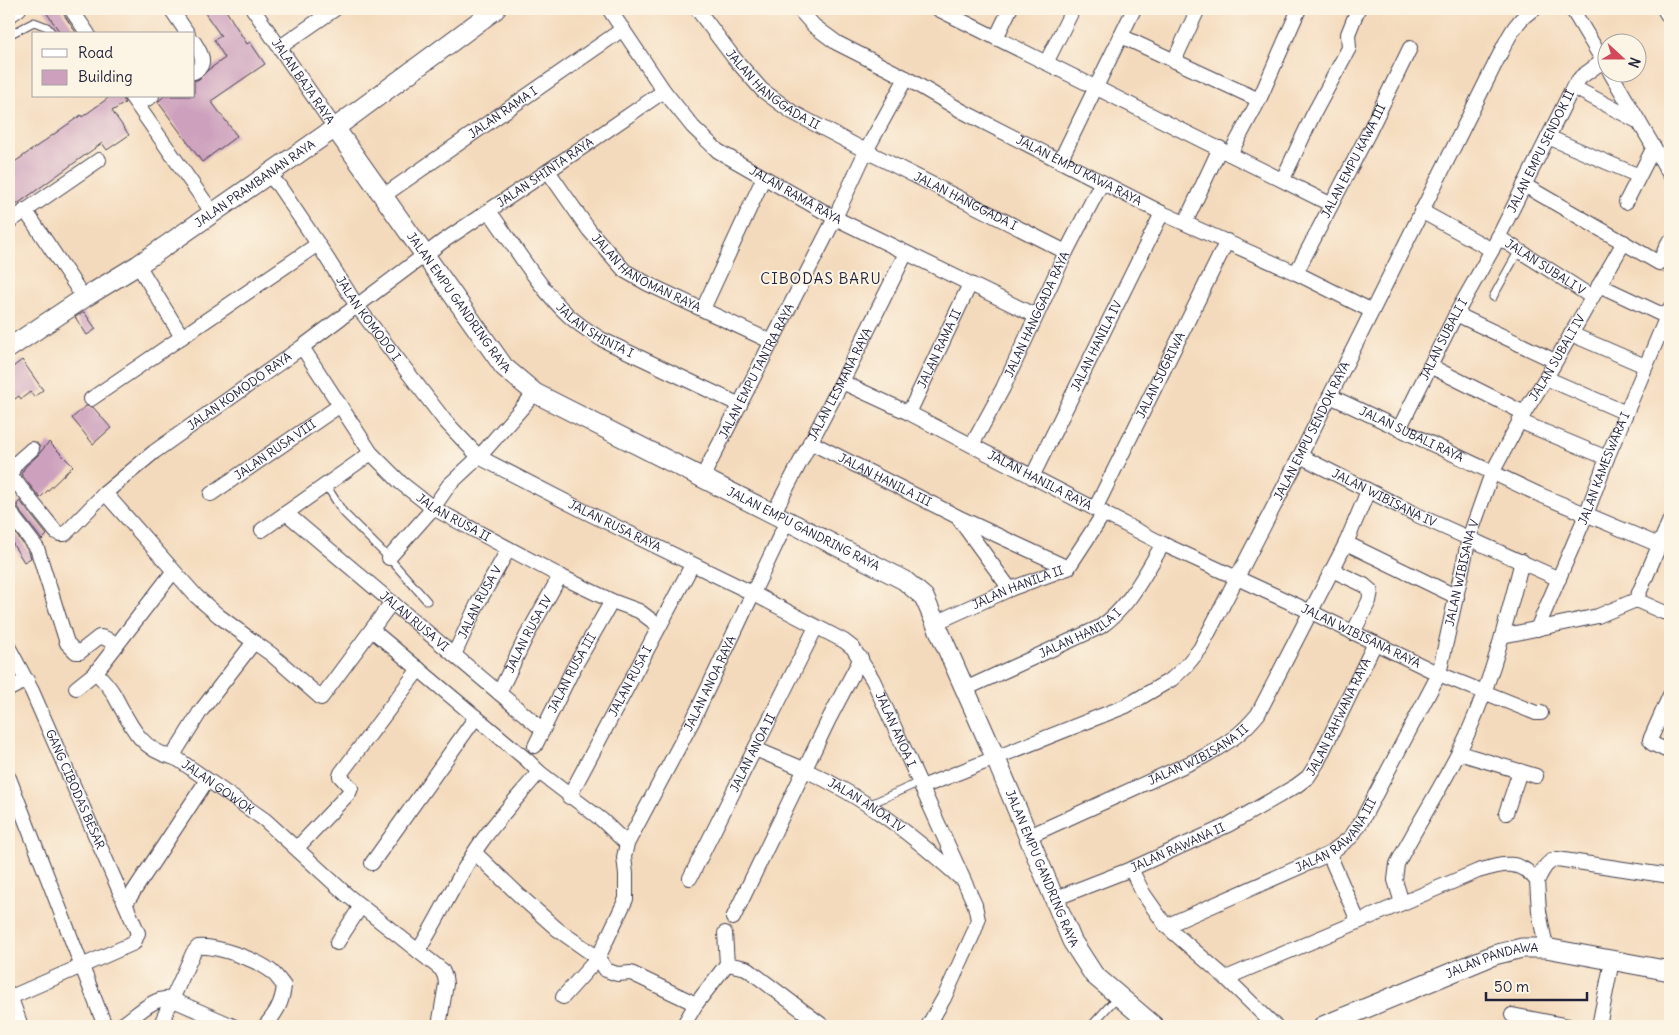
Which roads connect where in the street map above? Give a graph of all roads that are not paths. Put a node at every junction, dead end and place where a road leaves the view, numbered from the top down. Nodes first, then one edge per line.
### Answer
1 (19, 9) edge
2 (70, 9) edge
3 (171, 9) edge
4 (253, 9) edge
5 (335, 9) edge
6 (496, 9) edge
7 (609, 9) edge
8 (697, 9) edge
9 (799, 9) edge
10 (938, 9) edge
11 (1010, 9) edge
12 (1073, 9) edge
13 (1134, 9) edge
14 (1198, 9) edge
15 (1299, 9) edge
16 (1358, 9) edge
17 (1535, 9) edge
18 (1572, 9) edge
19 (1667, 9) edge
20 (1670, 14) edge
21 (9, 16) edge
22 (623, 28) junction
23 (51, 32) edge
24 (87, 32) edge
25 (187, 32) edge
26 (9, 35) edge
27 (1121, 36) junction
28 (996, 38) junction
29 (195, 44) edge
30 (280, 48) junction
31 (1410, 48) dead end
32 (1596, 48) edge
33 (1174, 61) junction
34 (1046, 64) junction
35 (195, 71) edge
36 (1596, 71) edge
37 (906, 78) junction
38 (1616, 82) edge
39 (1573, 87) junction
40 (1095, 88) junction
41 (664, 91) junction
42 (134, 100) edge
43 (1259, 100) junction
44 (1640, 122) junction
45 (335, 128) junction
46 (1548, 137) junction
47 (1654, 147) junction
48 (1225, 151) junction
49 (866, 152) junction
50 (99, 160) dead end
51 (1060, 161) junction
52 (548, 171) junction
53 (268, 174) junction
54 (1638, 175) junction
55 (1670, 175) edge
56 (763, 179) junction
57 (1283, 179) junction
58 (1102, 182) junction
59 (1524, 185) junction
60 (383, 196) junction
61 (1626, 202) dead end
62 (1330, 204) junction
63 (25, 210) junction
64 (489, 211) junction
65 (1421, 211) junction
66 (212, 212) junction
67 (1162, 213) junction
68 (835, 218) junction
69 (9, 222) edge
70 (1185, 223) junction
71 (1498, 236) junction
72 (1227, 241) junction
73 (1624, 242) junction
74 (1668, 243) dead end
75 (318, 244) junction
76 (1492, 250) junction
77 (1519, 250) junction
78 (1066, 252) junction
79 (906, 253) junction
80 (424, 255) junction
81 (138, 265) junction
82 (1296, 273) junction
83 (970, 284) junction
84 (1595, 291) junction
85 (1493, 297) dead end
86 (84, 298) junction
87 (357, 306) junction
88 (702, 309) junction
89 (1372, 311) junction
90 (1669, 313) edge
91 (1456, 314) junction
92 (1036, 316) junction
93 (1571, 334) junction
94 (182, 337) junction
95 (772, 342) junction
96 (302, 347) junction
97 (9, 348) edge
98 (1555, 361) junction
99 (1430, 366) junction
100 (1645, 366) junction
101 (1546, 378) junction
102 (842, 382) junction
103 (535, 393) junction
104 (1330, 396) junction
105 (91, 400) dead end
106 (740, 405) junction
107 (339, 406) junction
108 (909, 413) junction
109 (1626, 413) junction
110 (1522, 417) junction
111 (1399, 429) junction
112 (810, 442) junction
113 (972, 445) junction
114 (32, 449) dead end
115 (370, 453) junction
116 (479, 456) junction
117 (1300, 456) junction
118 (1607, 458) junction
119 (1492, 473) junction
120 (1032, 477) junction
121 (702, 478) junction
122 (325, 484) junction
123 (1368, 491) junction
124 (105, 493) junction
125 (211, 494) dead end
126 (9, 508) edge
127 (433, 508) junction
128 (1099, 511) junction
129 (286, 513) junction
130 (1586, 516) junction
131 (780, 517) junction
132 (958, 517) junction
133 (1670, 520) edge
134 (262, 530) dead end
135 (1469, 538) junction
136 (1346, 543) junction
137 (1162, 544) junction
138 (1659, 545) junction
139 (508, 550) junction
140 (389, 558) junction
141 (1522, 561) junction
142 (692, 565) junction
143 (1068, 568) junction
144 (1332, 570) junction
145 (173, 572) junction
146 (560, 576) junction
147 (1238, 578) junction
148 (1559, 579) junction
149 (1010, 589) junction
150 (752, 594) junction
151 (1457, 597) junction
152 (1636, 600) junction
153 (427, 601) dead end
154 (612, 601) junction
155 (392, 602) junction
156 (1312, 612) junction
157 (1670, 613) edge
158 (935, 623) junction
159 (659, 626) junction
160 (816, 627) junction
161 (1537, 629) junction
162 (372, 630) junction
163 (1354, 633) junction
164 (1502, 636) junction
165 (254, 642) junction
166 (1375, 643) junction
167 (115, 647) junction
168 (9, 648) edge
169 (454, 655) junction
170 (861, 658) junction
171 (419, 669) junction
172 (96, 672) junction
173 (1439, 674) junction
174 (26, 680) junction
175 (76, 688) dead end
176 (9, 689) edge
177 (965, 689) junction
178 (1484, 692) junction
179 (499, 693) junction
180 (1670, 695) edge
181 (1541, 713) dead end
182 (476, 717) junction
183 (543, 730) junction
184 (534, 746) dead end
185 (756, 749) junction
186 (1670, 752) edge
187 (1458, 753) junction
188 (172, 757) junction
189 (996, 759) junction
190 (805, 770) junction
191 (1520, 771) junction
192 (539, 772) junction
193 (1536, 776) dead end
194 (9, 778) edge
195 (207, 780) junction
196 (921, 785) junction
197 (1296, 786) joint
198 (569, 797) junction
199 (868, 804) junction
200 (1506, 814) dead end
201 (1028, 837) junction
202 (627, 844) junction
203 (297, 848) junction
204 (475, 853) junction
205 (1329, 854) junction
206 (372, 863) dead end
207 (1131, 869) junction
208 (1670, 876) edge
209 (690, 878) dead end
210 (963, 880) junction
211 (1537, 881) junction
212 (1054, 899) junction
213 (126, 903) junction
214 (1402, 903) junction
215 (360, 906) junction
216 (733, 918) dead end
217 (1358, 921) junction
218 (1166, 926) junction
219 (725, 933) dead end
220 (337, 943) dead end
221 (1546, 948) junction
222 (418, 952) junction
223 (598, 958) junction
224 (1612, 961) junction
225 (727, 964) junction
226 (81, 965) junction
227 (1670, 971) edge
228 (1226, 978) junction
229 (10, 995) edge
230 (1118, 996) junction
231 (563, 997) dead end
232 (171, 999) junction
233 (696, 1004) junction
234 (1512, 1015) dead end
235 (21, 1026) edge
236 (105, 1026) edge
237 (120, 1026) edge
238 (160, 1026) edge
239 (233, 1026) edge
240 (265, 1026) edge
241 (439, 1026) edge
242 (683, 1026) edge
243 (823, 1026) edge
244 (928, 1026) edge
245 (1091, 1026) edge
246 (1154, 1026) edge
247 (1275, 1026) edge
248 (1323, 1026) edge
249 (1569, 1026) edge
250 (1599, 1026) edge

1 - 21 street
2 - 24 street
3 - 25 street
4 - 30 street, JALAN BAJA RAYA
5 - 30 street
6 - 45 street, JALAN PRAMBANAN RAYA
7 - 22 street, JALAN RAMA RAYA
8 - 49 street, JALAN HANGGADA II
9 - 37 street, JALAN EMPU KAWA RAYA
10 - 28 street
11 - 28 street
12 - 34 street
13 - 27 street
14 - 33 street
15 - 43 street
16 - 57 street
17 - 65 street, JALAN EMPU SENDOK RAYA
18 - 32 street
19 - 20 street
22 - 41 street, JALAN RAMA RAYA
22 - 60 street, JALAN RAMA I
23 - 26 lane
27 - 33 street
27 - 40 street
28 - 34 street
29 - 35 street
30 - 45 street, JALAN BAJA RAYA
31 - 62 street, JALAN EMPU KAWA III
33 - 43 street
34 - 40 street
36 - 39 street, JALAN EMPU SENDOK II
37 - 49 street, JALAN EMPU TANTRA RAYA
37 - 51 street, JALAN EMPU KAWA RAYA
38 - 44 street
39 - 44 street
39 - 46 street, JALAN EMPU SENDOK II
40 - 48 street
40 - 51 street
41 - 52 street, JALAN SHINTA RAYA
41 - 56 street, JALAN RAMA RAYA
42 - 66 street
43 - 48 street
44 - 47 street
45 - 53 street, JALAN PRAMBANAN RAYA
45 - 60 street, JALAN EMPU GANDRING RAYA
46 - 54 street
46 - 59 street, JALAN EMPU SENDOK II
47 - 54 street
47 - 55 street
48 - 57 street
48 - 70 street
49 - 68 street, JALAN EMPU TANTRA RAYA
49 - 78 street, JALAN HANGGADA I
50 - 63 street
51 - 58 street, JALAN EMPU KAWA RAYA
52 - 64 street, JALAN SHINTA RAYA
52 - 88 street, JALAN HANOMAN RAYA
53 - 66 street, JALAN PRAMBANAN RAYA
53 - 75 street, JALAN KOMODO I
54 - 61 street
56 - 68 street, JALAN RAMA RAYA
56 - 88 street
57 - 62 street
58 - 67 street, JALAN EMPU KAWA RAYA
58 - 78 street, JALAN HANGGADA RAYA
59 - 71 street, JALAN EMPU SENDOK II
59 - 73 street
60 - 80 street, JALAN EMPU GANDRING RAYA
62 - 82 street, JALAN EMPU KAWA III
63 - 69 street
63 - 86 street
64 - 80 street, JALAN SHINTA RAYA
64 - 106 street, JALAN SHINTA I
65 - 76 street
65 - 89 street, JALAN EMPU SENDOK RAYA
66 - 81 street, JALAN PRAMBANAN RAYA
67 - 70 street, JALAN EMPU KAWA RAYA
67 - 120 street, JALAN HANILA IV
68 - 79 street, JALAN RAMA RAYA
68 - 95 street, JALAN EMPU TANTRA RAYA
70 - 72 street, JALAN EMPU KAWA RAYA
71 - 76 street, JALAN EMPU SENDOK II
71 - 77 street, JALAN SUBALI V
72 - 82 street, JALAN EMPU KAWA RAYA
72 - 128 street, JALAN SUGRIWA
73 - 74 street
73 - 84 street, JALAN SUBALI IV
75 - 87 street, JALAN KOMODO I
75 - 94 street
76 - 91 street, JALAN SUBALI I
77 - 84 street, JALAN SUBALI V
77 - 85 lane
78 - 92 street, JALAN HANGGADA RAYA
79 - 83 street, JALAN RAMA RAYA
79 - 102 street, JALAN LESMANA RAYA
80 - 87 street, JALAN KOMODO RAYA
80 - 103 street, JALAN EMPU GANDRING RAYA
81 - 86 street, JALAN PRAMBANAN RAYA
81 - 94 street
82 - 89 street, JALAN EMPU KAWA RAYA
83 - 92 street, JALAN RAMA RAYA
83 - 108 street, JALAN RAMA II
84 - 90 street, JALAN SUBALI V
84 - 93 street, JALAN SUBALI IV
86 - 97 street, JALAN PRAMBANAN RAYA
87 - 96 street, JALAN KOMODO RAYA
87 - 116 street, JALAN KOMODO I
88 - 95 street, JALAN HANOMAN RAYA
89 - 104 street, JALAN EMPU SENDOK RAYA
90 - 100 street, JALAN KAMESWARA I
91 - 98 street
91 - 99 street, JALAN SUBALI I
92 - 113 street, JALAN HANGGADA RAYA
93 - 98 street, JALAN SUBALI IV
93 - 100 street
94 - 105 street
95 - 106 street, JALAN EMPU TANTRA RAYA
96 - 107 street, JALAN RUSA II
96 - 124 street, JALAN KOMODO RAYA
98 - 101 street, JALAN SUBALI IV
99 - 110 street
99 - 111 street, JALAN SUBALI I
100 - 109 street, JALAN KAMESWARA I
101 - 109 street
101 - 110 street, JALAN SUBALI IV
102 - 108 street, JALAN HANILA RAYA
102 - 112 street, JALAN LESMANA RAYA
103 - 116 street
103 - 121 street, JALAN EMPU GANDRING RAYA
104 - 111 street, JALAN SUBALI RAYA
104 - 117 street, JALAN EMPU SENDOK RAYA
106 - 121 street, JALAN EMPU TANTRA RAYA
107 - 115 street, JALAN RUSA II
107 - 125 street, JALAN RUSA VIII
108 - 113 street, JALAN HANILA RAYA
109 - 118 street, JALAN KAMESWARA I
110 - 118 street
110 - 119 street, JALAN SUBALI IV
111 - 119 street, JALAN SUBALI RAYA
112 - 131 street, JALAN LESMANA RAYA
112 - 132 street, JALAN HANILA III
113 - 120 street, JALAN HANILA RAYA
114 - 124 street, JALAN KOMODO RAYA
115 - 122 street
115 - 127 street, JALAN RUSA II
116 - 127 street
116 - 142 street, JALAN RUSA RAYA
117 - 123 street, JALAN WIBISANA IV
117 - 147 street, JALAN EMPU SENDOK RAYA
118 - 130 street, JALAN KAMESWARA I
119 - 130 street, JALAN SUBALI RAYA
119 - 135 street, JALAN WIBISANA V
120 - 128 street, JALAN HANILA RAYA
121 - 131 street, JALAN EMPU GANDRING RAYA
122 - 129 street
122 - 140 lane
123 - 135 street, JALAN WIBISANA IV
123 - 136 street, JALAN WIBISANA II
124 - 145 street
126 - 167 street
127 - 139 street, JALAN RUSA II
127 - 140 street
128 - 137 street, JALAN HANILA RAYA
128 - 143 street, JALAN HANILA II
129 - 134 street
129 - 155 street, JALAN RUSA VI
130 - 138 street, JALAN SUBALI RAYA
130 - 148 street, JALAN KAMESWARA I
131 - 150 street, JALAN ANOA RAYA
131 - 158 street, JALAN EMPU GANDRING RAYA
132 - 143 street, JALAN HANILA III
132 - 149 street, JALAN HANILA III
133 - 138 street
135 - 141 street, JALAN WIBISANA IV
135 - 151 street, JALAN WIBISANA V
136 - 144 street, JALAN WIBISANA II
136 - 151 street
137 - 147 street, JALAN HANILA RAYA
137 - 177 street, JALAN HANILA I
138 - 152 street
139 - 146 street, JALAN RUSA II
139 - 169 street, JALAN RUSA V
140 - 153 lane
141 - 148 street, JALAN WIBISANA IV
141 - 164 street
142 - 150 street, JALAN RUSA RAYA
142 - 159 street, JALAN RUSA I
143 - 149 street, JALAN HANILA II
144 - 156 street, JALAN WIBISANA II
144 - 163 street
145 - 165 street
145 - 167 street
146 - 154 street, JALAN RUSA II
146 - 179 street, JALAN RUSA IV
147 - 156 street, JALAN WIBISANA RAYA
147 - 189 street, JALAN EMPU SENDOK RAYA
148 - 161 street, JALAN KAMESWARA I
149 - 158 street, JALAN HANILA II
150 - 160 street, JALAN ANOA I
150 - 202 street, JALAN ANOA RAYA
151 - 173 street, JALAN WIBISANA V
152 - 157 street
152 - 161 street
154 - 159 street, JALAN RUSA II
154 - 183 street, JALAN RUSA III
155 - 162 street
155 - 169 street, JALAN RUSA VI
156 - 163 street, JALAN WIBISANA RAYA
156 - 201 street, JALAN WIBISANA II
158 - 177 street, JALAN EMPU GANDRING RAYA
159 - 198 street, JALAN RUSA I
160 - 170 street, JALAN ANOA I
160 - 185 street, JALAN ANOA II
161 - 164 street
162 - 165 street
162 - 171 street
163 - 166 street, JALAN WIBISANA RAYA
164 - 178 street
165 - 188 street, JALAN GOWOK
166 - 173 street, JALAN WIBISANA RAYA
166 - 197 street, JALAN RAHWANA RAYA
167 - 172 street
168 - 174 street, GANG CIBODAS BESAR
169 - 179 street, JALAN RUSA VI
170 - 190 street
170 - 196 street, JALAN ANOA I
171 - 182 street
171 - 203 street
172 - 175 street
172 - 188 street
173 - 178 street, JALAN WIBISANA RAYA
173 - 205 street, JALAN RAWANA III
174 - 176 street
174 - 213 street, GANG CIBODAS BESAR
177 - 189 street, JALAN EMPU GANDRING RAYA
178 - 181 street, JALAN WIBISANA RAYA
178 - 187 street
179 - 183 street, JALAN RUSA VI
180 - 186 street
182 - 192 street
182 - 206 street
183 - 184 street, JALAN RUSA III
185 - 190 street, JALAN ANOA IV
185 - 209 street, JALAN ANOA II
187 - 191 street
187 - 214 street
188 - 195 street, JALAN GOWOK
189 - 196 street, JALAN EMPU SENDOK RAYA
189 - 201 street, JALAN EMPU GANDRING RAYA
190 - 199 street, JALAN ANOA IV
190 - 216 street
191 - 193 street
191 - 200 street
192 - 198 street
192 - 204 street
194 - 226 street
195 - 203 street, JALAN GOWOK
195 - 213 street
196 - 199 lane
196 - 210 street, JALAN ANOA I
197 - 207 street, JALAN RAWANA II
198 - 202 street
199 - 210 street, JALAN ANOA IV
201 - 212 street, JALAN EMPU GANDRING RAYA
202 - 223 street
203 - 215 street, JALAN GOWOK
204 - 222 street
204 - 223 street
205 - 217 street
205 - 218 street, JALAN RAWANA III
207 - 212 street, JALAN RAWANA II
207 - 218 street
208 - 211 street
210 - 244 street, JALAN ANOA I
211 - 214 street
211 - 221 street
212 - 230 street, JALAN EMPU GANDRING RAYA
213 - 226 street, GANG CIBODAS BESAR
214 - 217 street
215 - 220 street
215 - 222 street, JALAN GOWOK
217 - 228 street
218 - 228 street
219 - 225 street
221 - 224 street, JALAN PANDAWA
221 - 248 street, JALAN PANDAWA
222 - 241 street, JALAN GOWOK
223 - 231 street
223 - 233 street
224 - 227 street, JALAN PANDAWA
224 - 250 street
225 - 233 street
225 - 243 street
226 - 229 street
226 - 236 street
228 - 247 street
229 - 235 street
230 - 245 lane
230 - 246 street, JALAN EMPU GANDRING RAYA
232 - 237 street
232 - 238 street
232 - 239 street
232 - 240 street
233 - 242 street
234 - 249 street

